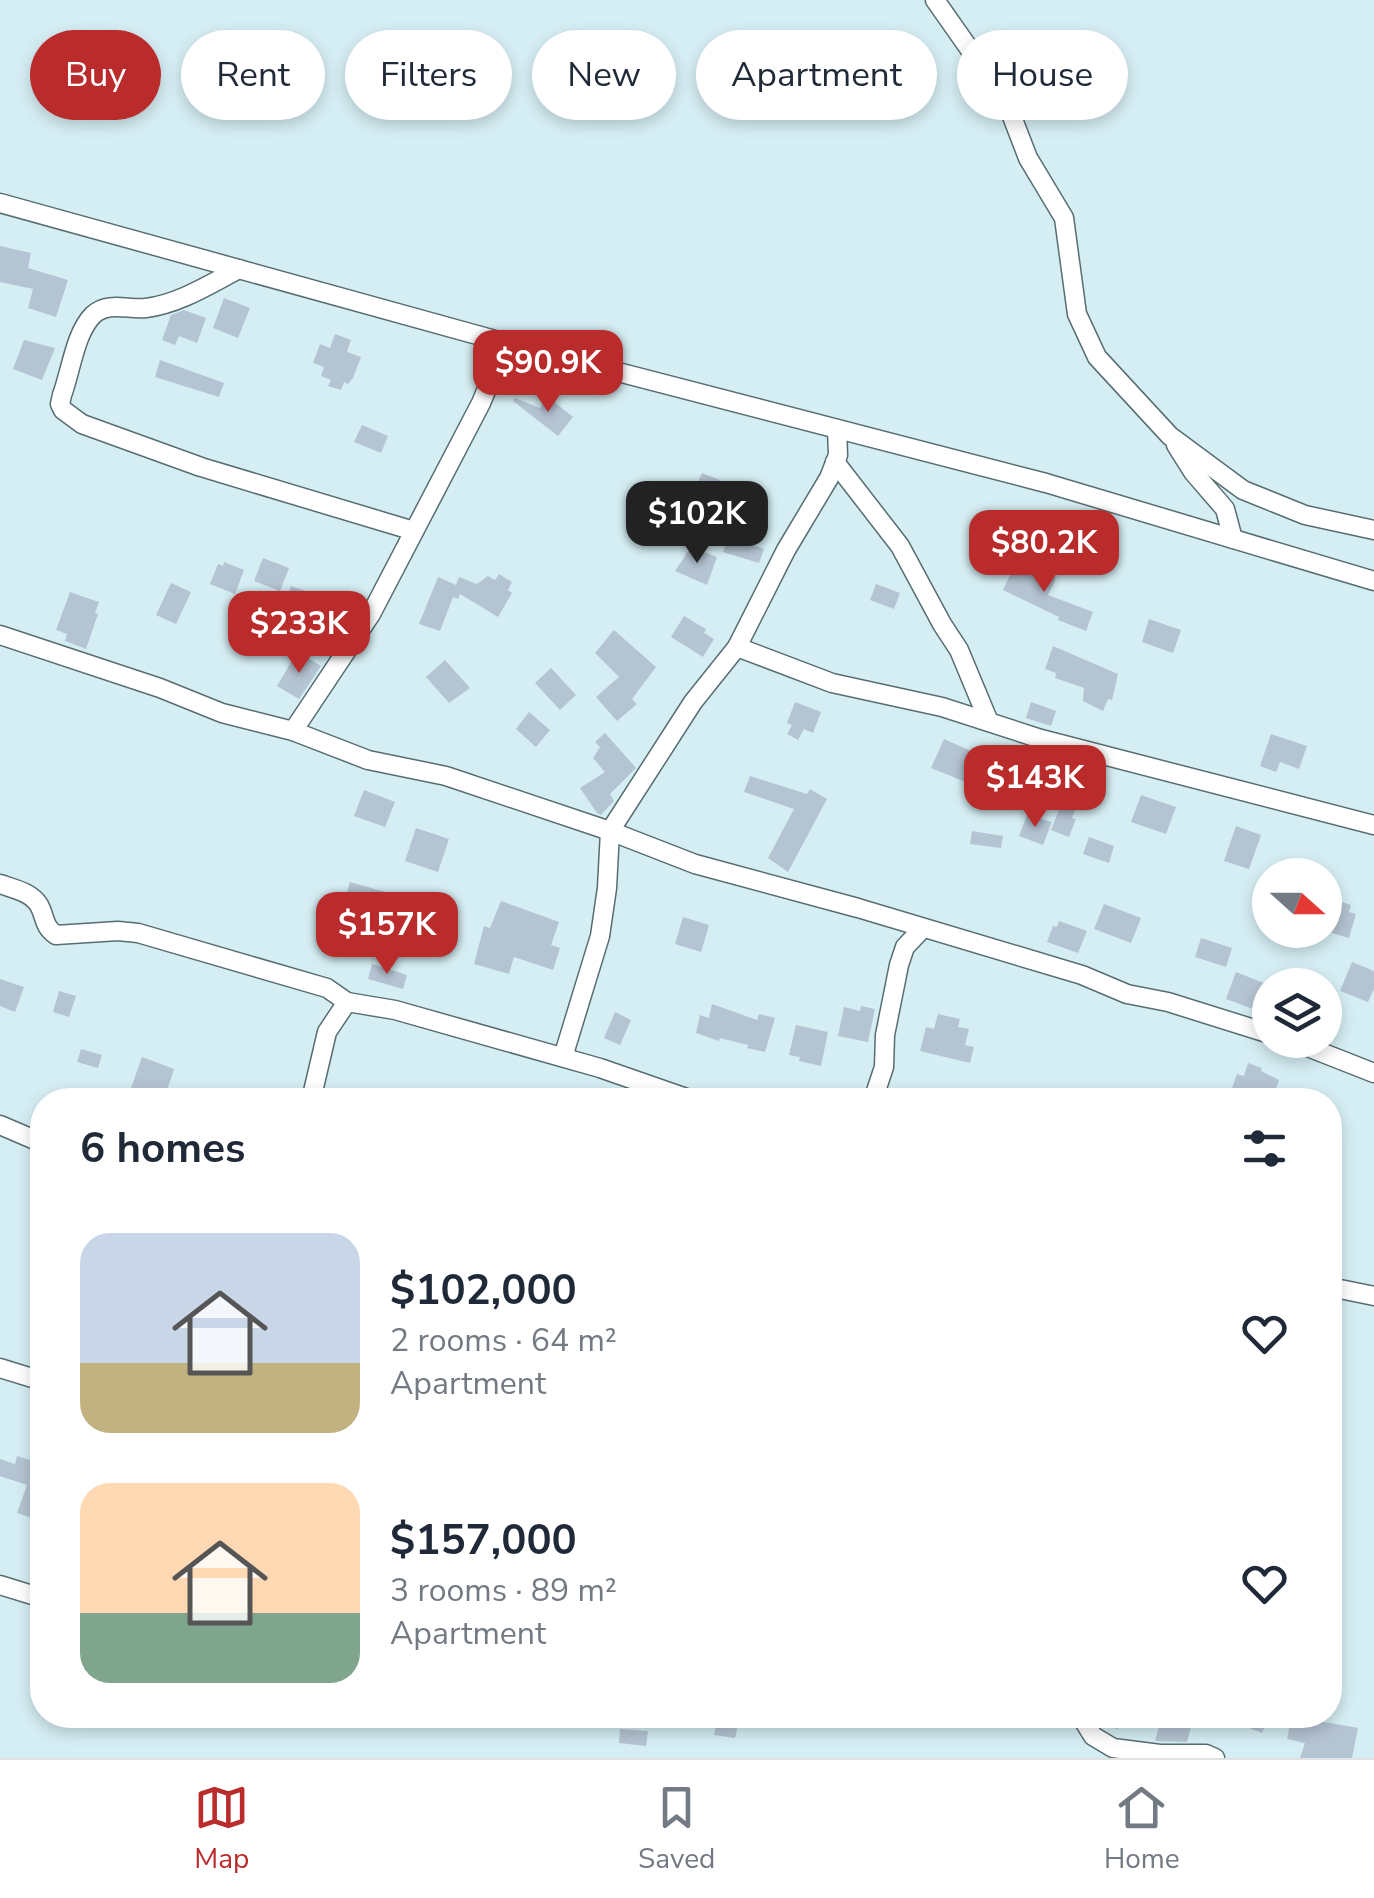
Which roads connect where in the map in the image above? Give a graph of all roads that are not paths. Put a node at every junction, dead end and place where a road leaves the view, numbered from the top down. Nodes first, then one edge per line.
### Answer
1 (935, 0) edge
2 (0, 203) edge
3 (239, 269) junction
4 (506, 343) junction
5 (837, 429) junction
6 (1170, 436) junction
7 (835, 462) junction
8 (1374, 530) edge
9 (414, 532) junction
10 (1233, 539) junction
11 (1374, 581) edge
12 (0, 635) edge
13 (737, 648) junction
14 (988, 722) junction
15 (293, 731) junction
16 (1374, 825) edge
17 (610, 831) junction
18 (0, 884) edge
19 (923, 928) junction
20 (347, 1002) junction
21 (1252, 1028) edge
22 (563, 1058) junction
23 (1336, 1058) edge
24 (1374, 1073) edge
25 (315, 1088) edge
26 (655, 1088) edge
27 (877, 1088) edge
28 (0, 1125) edge
29 (30, 1138) edge
30 (1342, 1289) edge
31 (1374, 1296) edge
32 (0, 1368) edge
33 (30, 1377) edge
34 (0, 1585) edge
35 (30, 1594) edge
36 (1088, 1728) edge
37 (1215, 1758) edge

1 - 6 street
2 - 3 street
3 - 4 street
3 - 9 street
4 - 5 street
4 - 9 street
5 - 7 street
5 - 10 street
6 - 8 street
6 - 10 street
7 - 13 street
7 - 14 street
9 - 15 street
10 - 11 street
12 - 15 street
13 - 14 street
13 - 17 street
14 - 16 street
15 - 17 street
17 - 19 street
17 - 22 street
18 - 20 street
19 - 21 street
19 - 27 street
20 - 22 street
20 - 25 street
22 - 26 street
23 - 24 street
28 - 29 street
30 - 31 street
32 - 33 street
34 - 35 street
36 - 37 street

